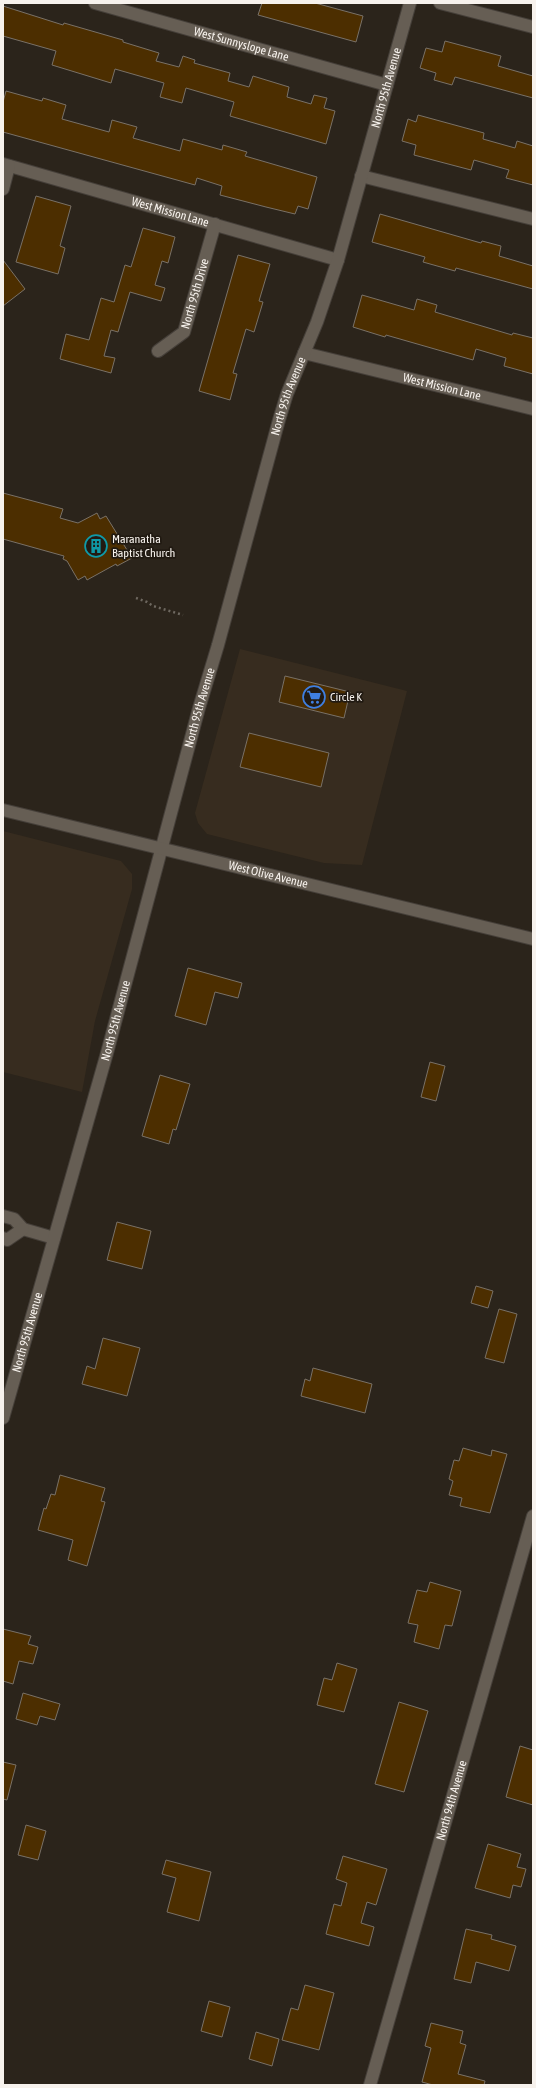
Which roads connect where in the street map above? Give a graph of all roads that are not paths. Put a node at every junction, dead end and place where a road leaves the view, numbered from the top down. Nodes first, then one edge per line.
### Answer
1 (95, 3) edge
2 (410, 3) edge
3 (440, 3) edge
4 (533, 27) edge
5 (387, 85) junction
6 (6, 165) edge
7 (361, 176) junction
8 (3, 189) edge
9 (533, 219) edge
10 (215, 224) junction
11 (338, 260) junction
12 (158, 351) dead end
13 (304, 353) junction
14 (533, 409) edge
15 (3, 810) edge
16 (161, 849) junction
17 (533, 939) edge
18 (3, 1216) edge
19 (23, 1229) junction
20 (3, 1238) edge
21 (54, 1238) junction
22 (3, 1418) edge
23 (533, 1516) edge
24 (370, 2085) edge

1 - 5 street, West Sunnyslope Lane
2 - 5 street, North 95th Avenue
3 - 4 street
5 - 7 street, North 95th Avenue
6 - 8 street
6 - 10 street, West Mission Lane
7 - 9 street
7 - 11 street, North 95th Avenue
10 - 11 street, West Mission Lane
10 - 12 street, North 95th Drive
11 - 13 street, North 95th Avenue
13 - 14 street, West Mission Lane
13 - 16 street, North 95th Avenue
15 - 16 street, West Olive Avenue
16 - 17 street, West Olive Avenue
16 - 21 street, North 95th Avenue
18 - 19 street
19 - 20 street
19 - 21 street
21 - 22 street, North 95th Avenue
23 - 24 street, North 94th Avenue

